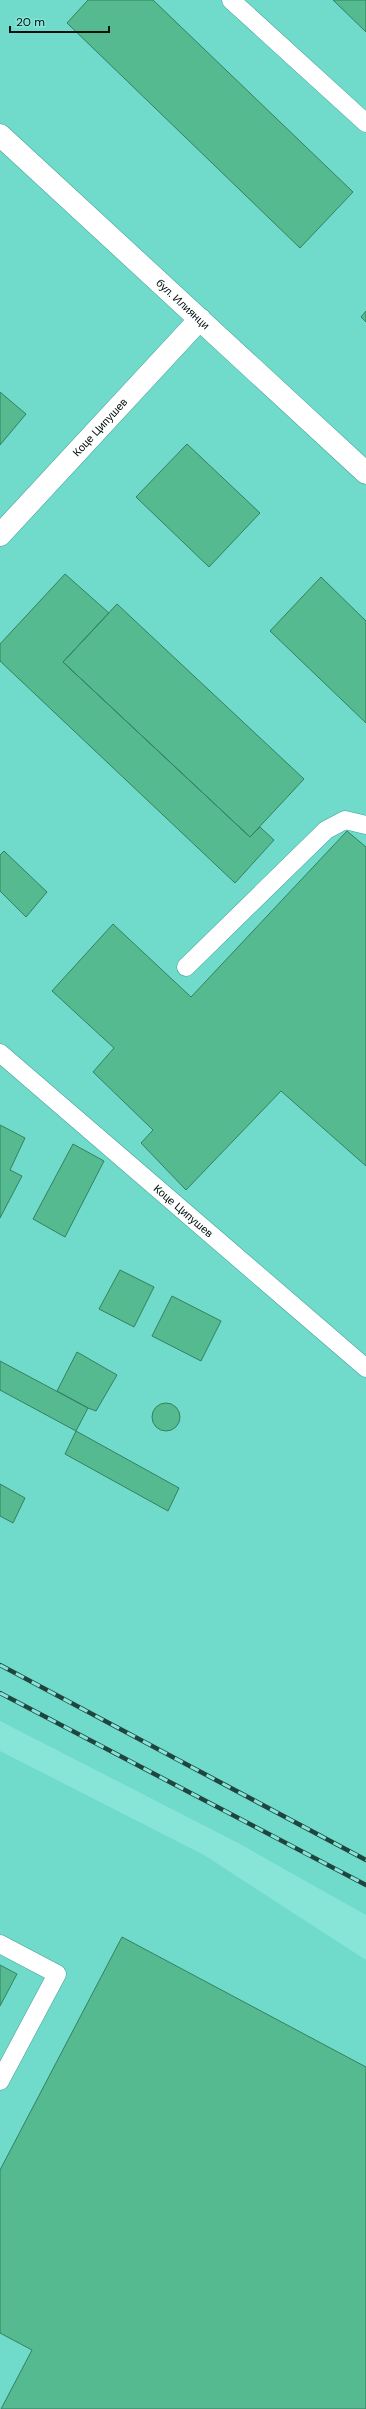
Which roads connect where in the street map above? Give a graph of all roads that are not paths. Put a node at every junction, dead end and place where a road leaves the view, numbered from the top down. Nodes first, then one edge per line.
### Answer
1 (231, 0) edge
2 (366, 123) edge
3 (0, 135) edge
4 (200, 319) junction
5 (366, 473) edge
6 (0, 535) edge
7 (366, 825) edge
8 (186, 967) dead end
9 (0, 1053) edge
10 (366, 1368) edge
11 (0, 1944) edge
12 (0, 2080) edge

1 - 2 lane
3 - 4 street, бул. Илиянци
4 - 5 street, бул. Илиянци
4 - 6 street, Коце Ципушев
7 - 8 lane
9 - 10 lane, Коце Ципушев
11 - 12 lane

